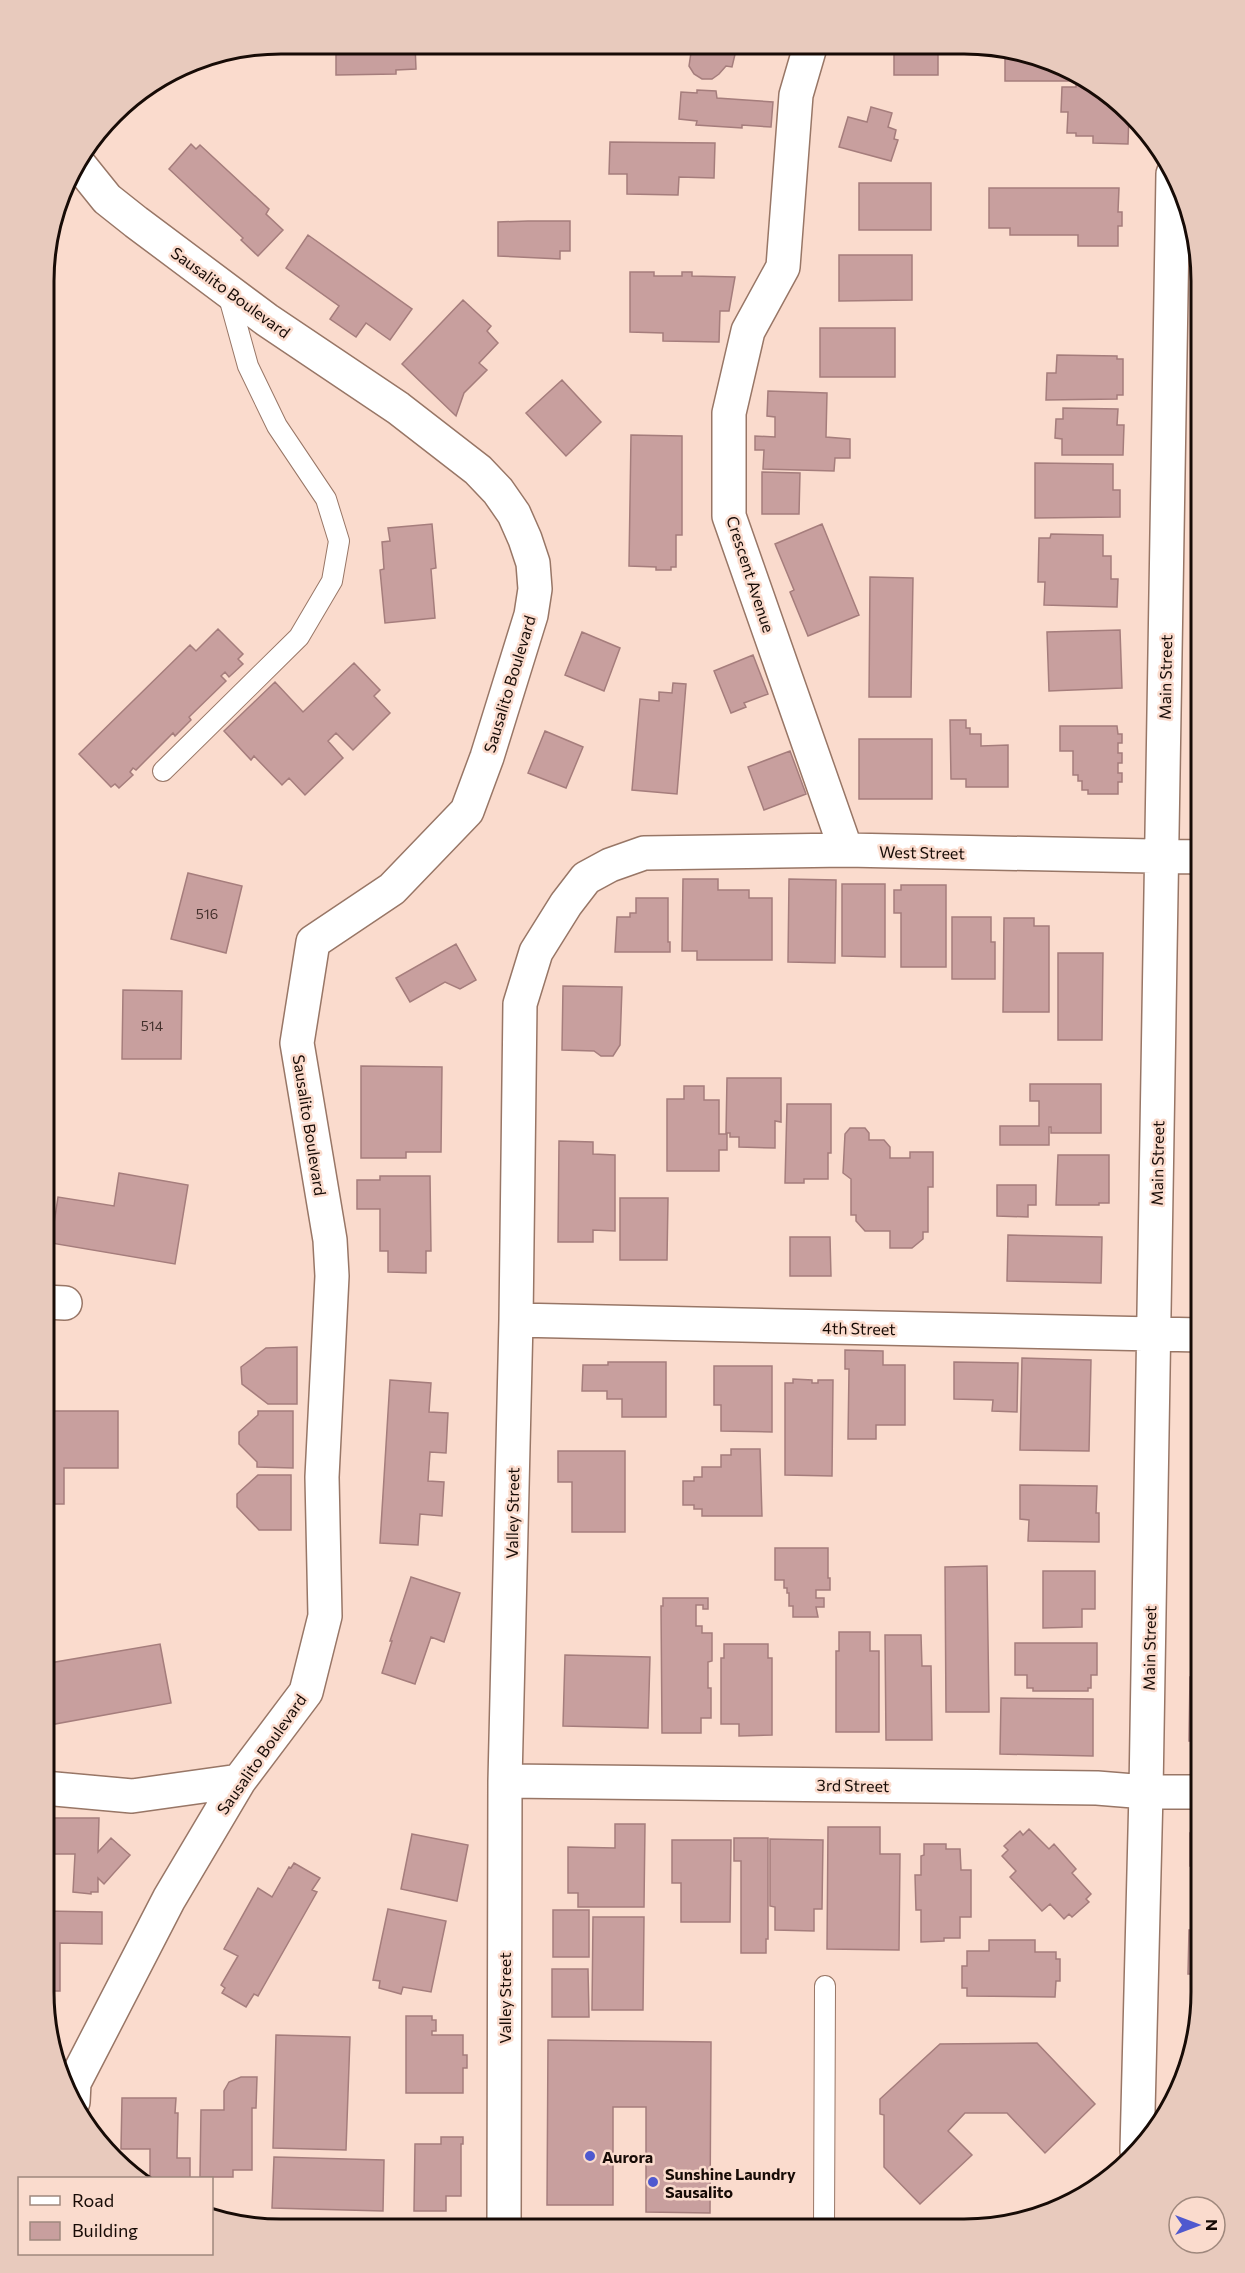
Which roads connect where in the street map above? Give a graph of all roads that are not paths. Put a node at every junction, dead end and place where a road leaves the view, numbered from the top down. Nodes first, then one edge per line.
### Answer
1 (808, 54) edge
2 (83, 169) edge
3 (1173, 191) edge
4 (227, 290) junction
5 (163, 771) dead end
6 (846, 850) junction
7 (644, 853) joint
8 (1161, 857) junction
9 (1191, 857) edge
10 (516, 1320) junction
11 (1154, 1334) junction
12 (1191, 1335) edge
13 (238, 1781) junction
14 (505, 1781) junction
15 (54, 1789) edge
16 (1146, 1792) junction
17 (1191, 1792) edge
18 (825, 1986) dead end
19 (74, 2085) edge
20 (1137, 2139) edge
21 (504, 2219) edge
22 (824, 2219) edge

1 - 6 street, Crescent Avenue
2 - 4 street, Sausalito Boulevard
3 - 8 street, Main Street
4 - 5 lane
4 - 13 street, Sausalito Boulevard
6 - 7 street, West Street
6 - 8 street, West Street
7 - 10 street, Valley Street
8 - 9 street, West Street
8 - 11 street, Main Street
10 - 11 street, 4th Street
10 - 14 street, Valley Street
11 - 12 street, 4th Street
11 - 16 street, Main Street
13 - 15 street
13 - 19 street, Sausalito Boulevard
14 - 16 street, 3rd Street
14 - 21 street, Valley Street
16 - 17 street, 3rd Street
16 - 20 street, Main Street
18 - 22 lane

